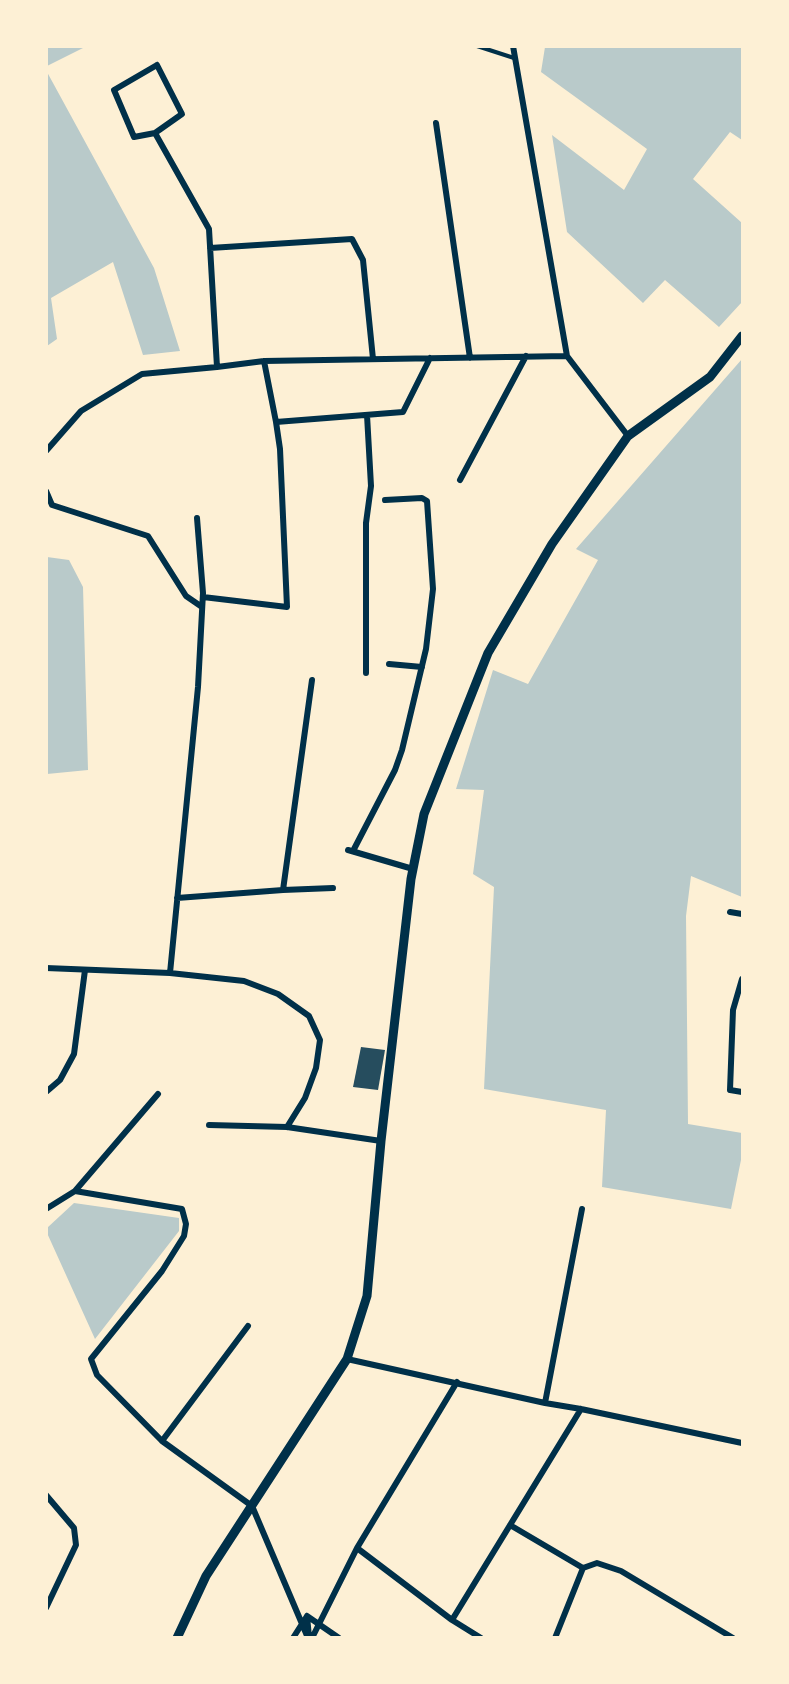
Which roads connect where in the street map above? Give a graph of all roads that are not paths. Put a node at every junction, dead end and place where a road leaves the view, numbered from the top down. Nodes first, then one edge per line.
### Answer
1 (477, 46) edge
2 (513, 46) edge
3 (515, 58) junction
4 (436, 123) dead end
5 (154, 133) junction
6 (210, 248) junction
7 (742, 336) edge
8 (526, 356) junction
9 (567, 356) junction
10 (430, 358) junction
11 (470, 358) junction
12 (373, 359) junction
13 (264, 361) junction
14 (217, 367) junction
15 (368, 415) junction
16 (276, 423) junction
17 (628, 436) junction
18 (46, 451) edge
19 (460, 480) dead end
20 (46, 491) edge
21 (385, 500) dead end
22 (197, 518) dead end
23 (203, 597) junction
24 (202, 607) junction
25 (389, 664) dead end
26 (422, 667) junction
27 (366, 673) dead end
28 (312, 680) dead end
29 (413, 869) junction
30 (333, 888) dead end
31 (283, 890) junction
32 (177, 898) junction
33 (730, 912) dead end
34 (742, 914) edge
35 (46, 968) edge
36 (85, 970) junction
37 (171, 973) junction
38 (742, 979) edge
39 (46, 1092) edge
40 (742, 1092) edge
41 (158, 1094) dead end
42 (209, 1125) dead end
43 (287, 1127) junction
44 (381, 1141) junction
45 (75, 1191) junction
46 (46, 1209) edge
47 (582, 1209) dead end
48 (248, 1326) dead end
49 (347, 1359) junction
50 (457, 1382) junction
51 (545, 1403) junction
52 (581, 1409) junction
53 (162, 1441) junction
54 (742, 1443) edge
55 (46, 1495) edge
56 (252, 1506) junction
57 (510, 1525) junction
58 (357, 1548) junction
59 (583, 1568) junction
60 (46, 1608) edge
61 (308, 1616) junction
62 (452, 1620) junction
63 (177, 1638) edge
64 (293, 1638) edge
65 (310, 1638) edge
66 (339, 1638) edge
67 (481, 1638) edge
68 (555, 1638) edge
69 (734, 1638) edge

1 - 3 lane
2 - 3 street
3 - 9 street
4 - 11 street
5 - 5 street
5 - 6 street
6 - 12 street
6 - 14 street
7 - 17 street
8 - 9 street
8 - 11 street
8 - 19 street
9 - 17 street
10 - 11 street
10 - 12 street
10 - 15 street
12 - 13 street
13 - 14 street
13 - 16 street
14 - 18 street
15 - 16 street
15 - 27 street
16 - 23 street
17 - 29 street
20 - 24 street
21 - 26 street
22 - 23 street
23 - 24 street
24 - 32 street
25 - 26 street
26 - 29 street
28 - 31 street
29 - 44 street
30 - 31 street
31 - 32 street
32 - 37 street
33 - 34 street
35 - 36 street
36 - 37 street
36 - 39 street
37 - 43 street
38 - 40 street
41 - 45 street
42 - 43 street
43 - 44 street
44 - 49 street
45 - 46 street
45 - 53 street
47 - 51 street
48 - 53 street
49 - 50 street
49 - 56 street
50 - 51 street
50 - 58 street
51 - 52 street
52 - 54 street
52 - 57 street
53 - 56 street
55 - 60 street
56 - 63 street
56 - 65 street
57 - 59 street
57 - 62 street
58 - 62 street
58 - 65 street
59 - 68 street
59 - 69 street
61 - 64 street
61 - 65 street
61 - 66 street
62 - 67 street

